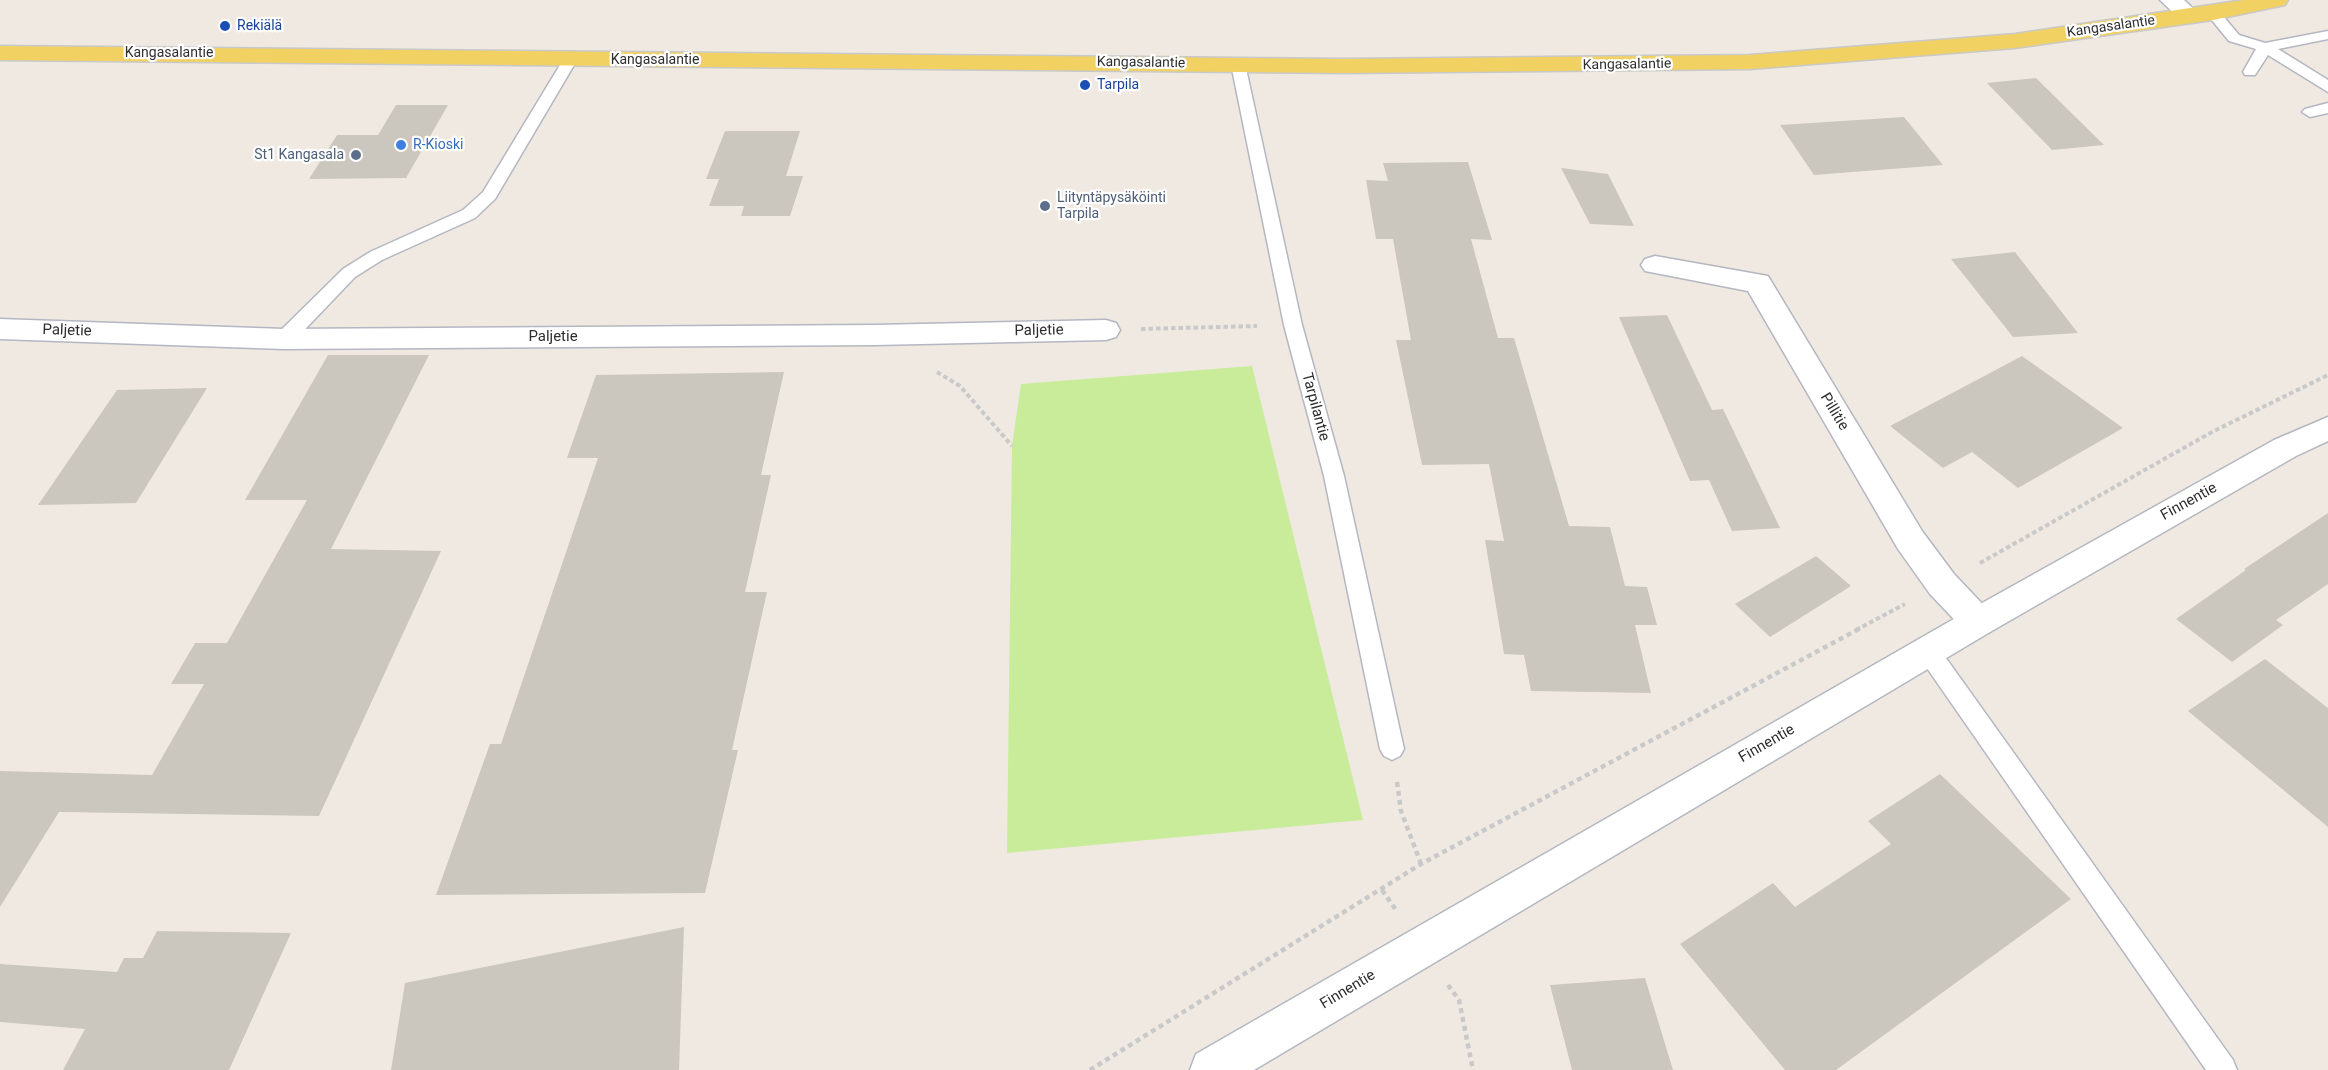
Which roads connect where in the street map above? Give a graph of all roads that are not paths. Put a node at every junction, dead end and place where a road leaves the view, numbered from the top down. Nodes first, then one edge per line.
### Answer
1 (2171, 0) edge
2 (2277, 0) edge
3 (2213, 13) junction
4 (2189, 15) junction
5 (2328, 35) edge
6 (2265, 47) junction
7 (0, 53) edge
8 (570, 60) junction
9 (1238, 64) junction
10 (2250, 72) dead end
11 (2328, 87) edge
12 (2328, 108) edge
13 (2310, 111) dead end
14 (1655, 265) dead end
15 (0, 328) edge
16 (1106, 330) road end
17 (284, 339) junction
18 (2328, 428) edge
19 (1977, 622) junction
20 (1928, 651) junction
21 (1392, 750) road end
22 (1212, 1070) edge
23 (2223, 1070) edge

1 - 4 street
2 - 3 main road, Kangasalantie
3 - 4 main road, Kangasalantie
3 - 6 lane
4 - 9 main road, Kangasalantie
5 - 6 lane
6 - 10 lane
6 - 11 lane
7 - 8 main road, Kangasalantie
8 - 9 main road, Kangasalantie
8 - 17 lane
9 - 21 lane, Tarpilantie
12 - 13 lane
14 - 19 street, Pillitie
15 - 17 street, Paljetie
16 - 17 street, Paljetie
18 - 19 street, Finnentie
19 - 20 street, Finnentie
20 - 22 street, Finnentie
20 - 23 lane

